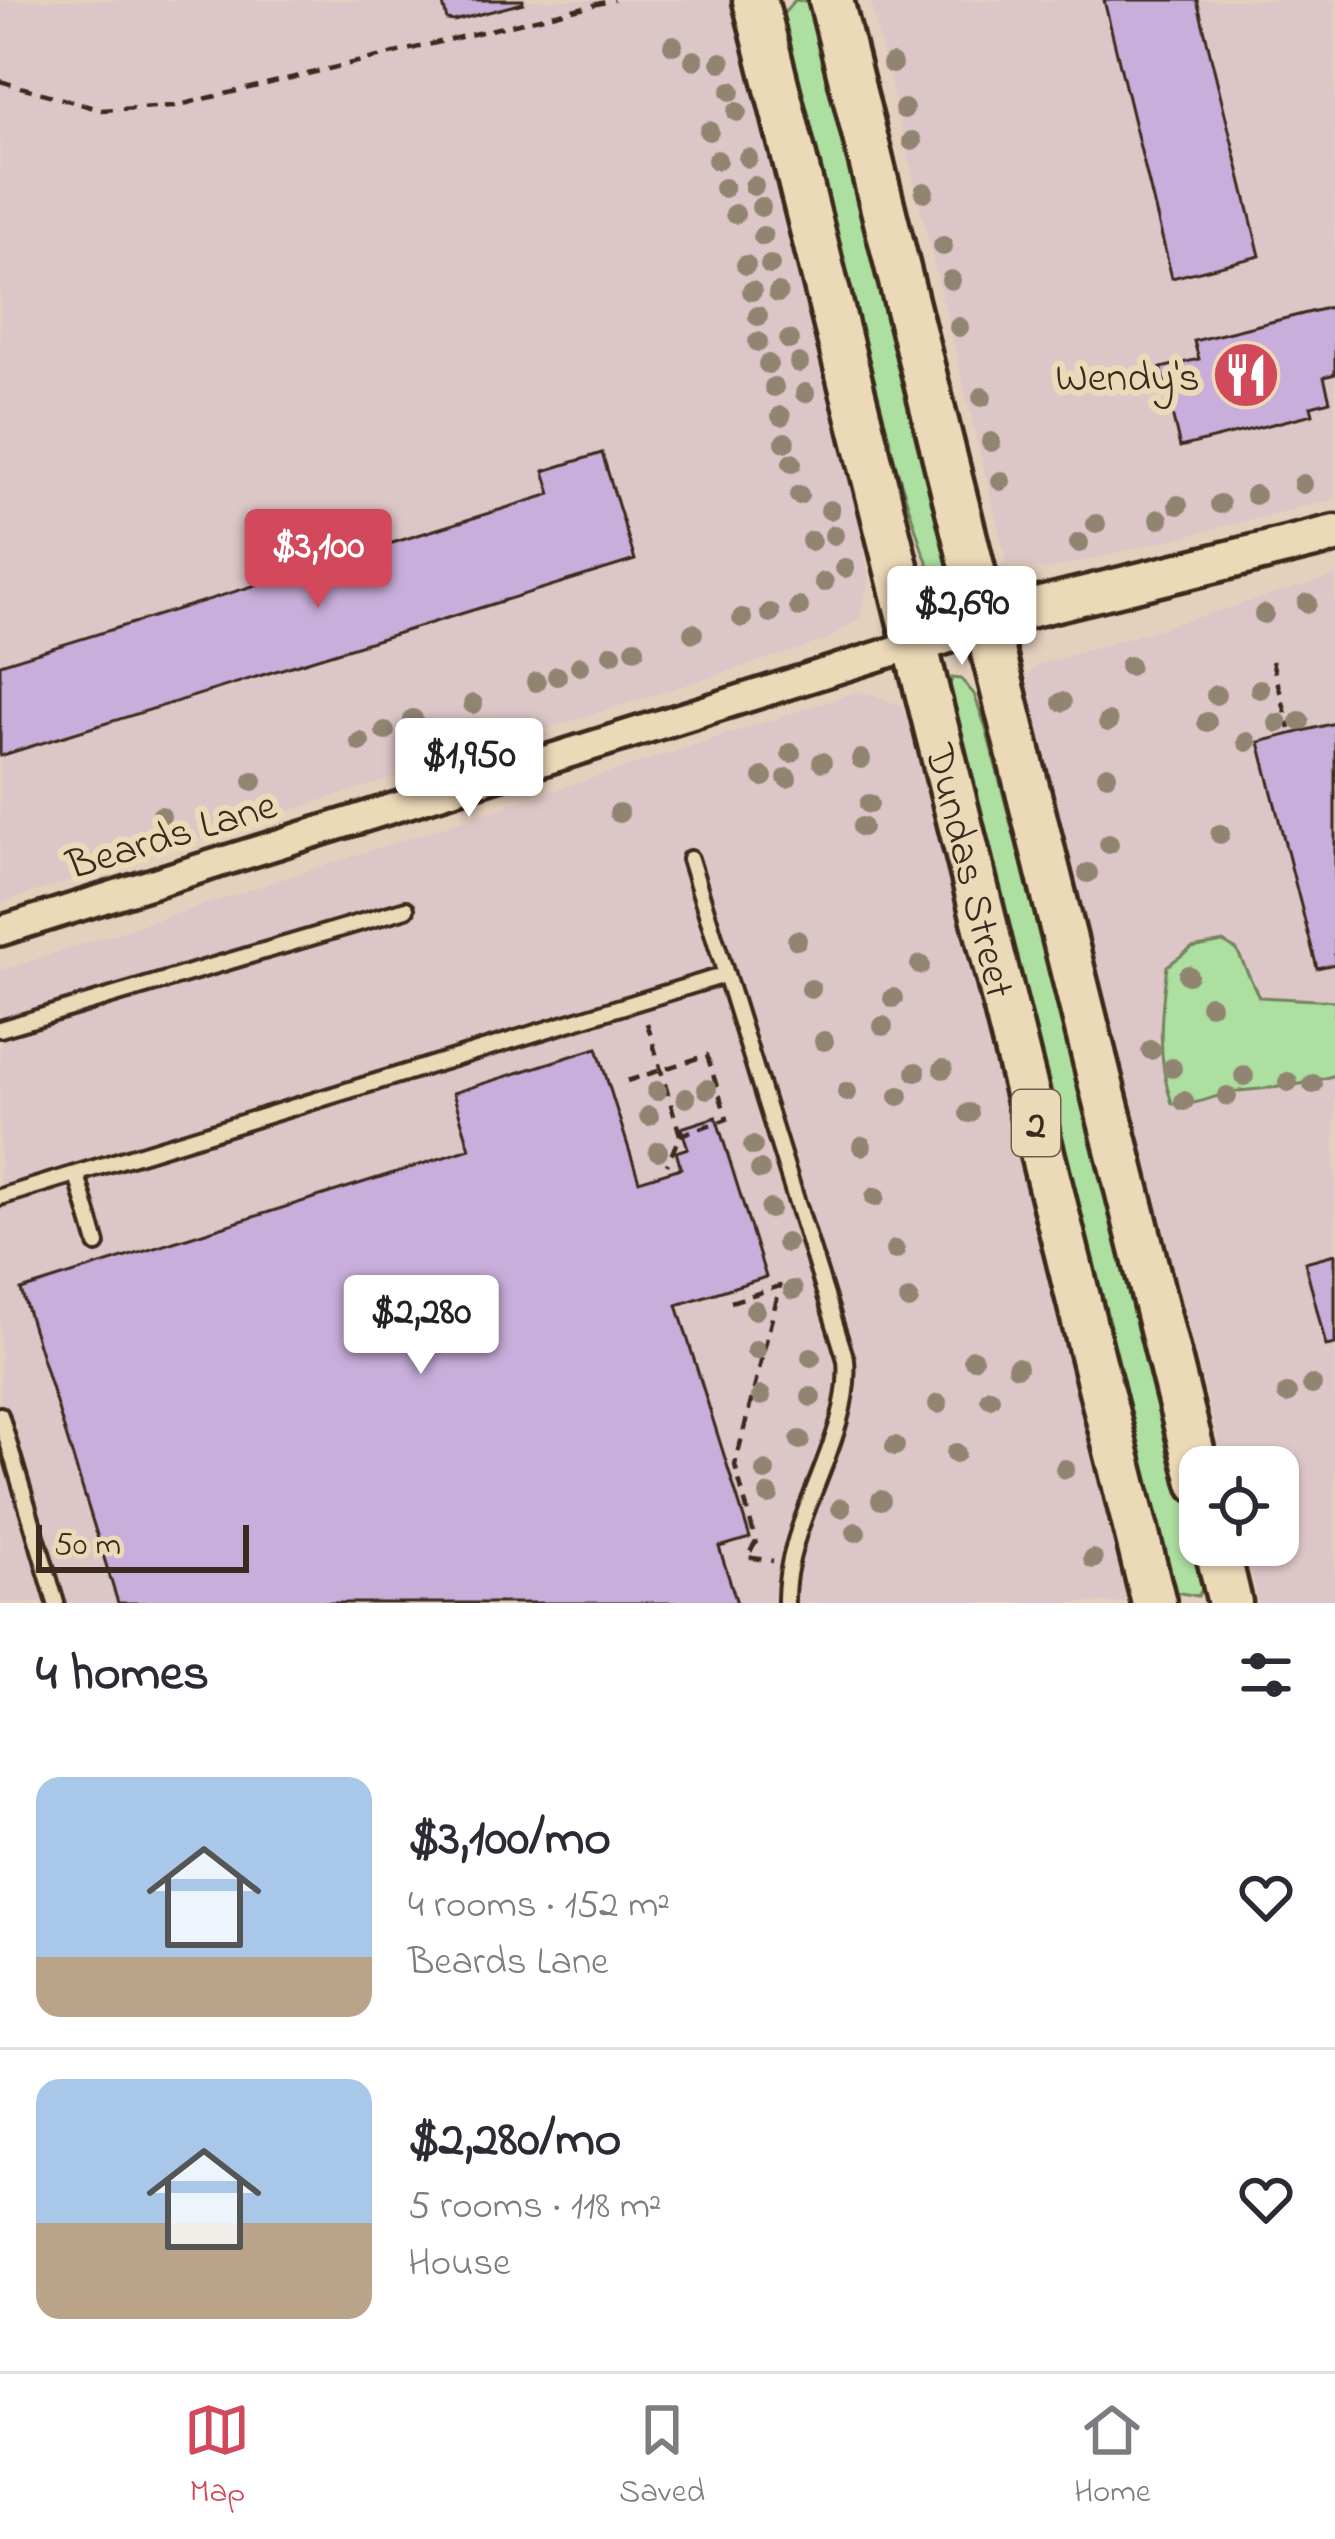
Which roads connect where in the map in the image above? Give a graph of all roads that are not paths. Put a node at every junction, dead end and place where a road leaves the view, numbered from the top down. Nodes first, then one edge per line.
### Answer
1 (755, 0) edge
2 (831, 0) edge
3 (1335, 534) edge
4 (986, 624) junction
5 (917, 644) junction
6 (691, 859) dead end
7 (406, 909) dead end
8 (0, 932) edge
9 (725, 975) junction
10 (0, 1029) edge
11 (76, 1174) junction
12 (0, 1197) edge
13 (97, 1244) dead end
14 (0, 1415) edge
15 (1191, 1446) edge
16 (1221, 1566) edge
17 (56, 1603) edge
18 (786, 1603) edge
19 (1154, 1603) edge
20 (1230, 1603) edge

1 - 5 main road, Dundas Street / 2
2 - 4 main road, Dundas Street / 2
3 - 4 main road, Beards Lane
4 - 5 main road, Beards Lane
4 - 15 main road, Dundas Street / 2
5 - 8 street, Beards Lane
5 - 19 main road, Dundas Street / 2
6 - 9 lane
7 - 10 lane
9 - 11 lane
9 - 18 lane
11 - 12 lane
11 - 13 lane
14 - 17 lane
16 - 20 main road

